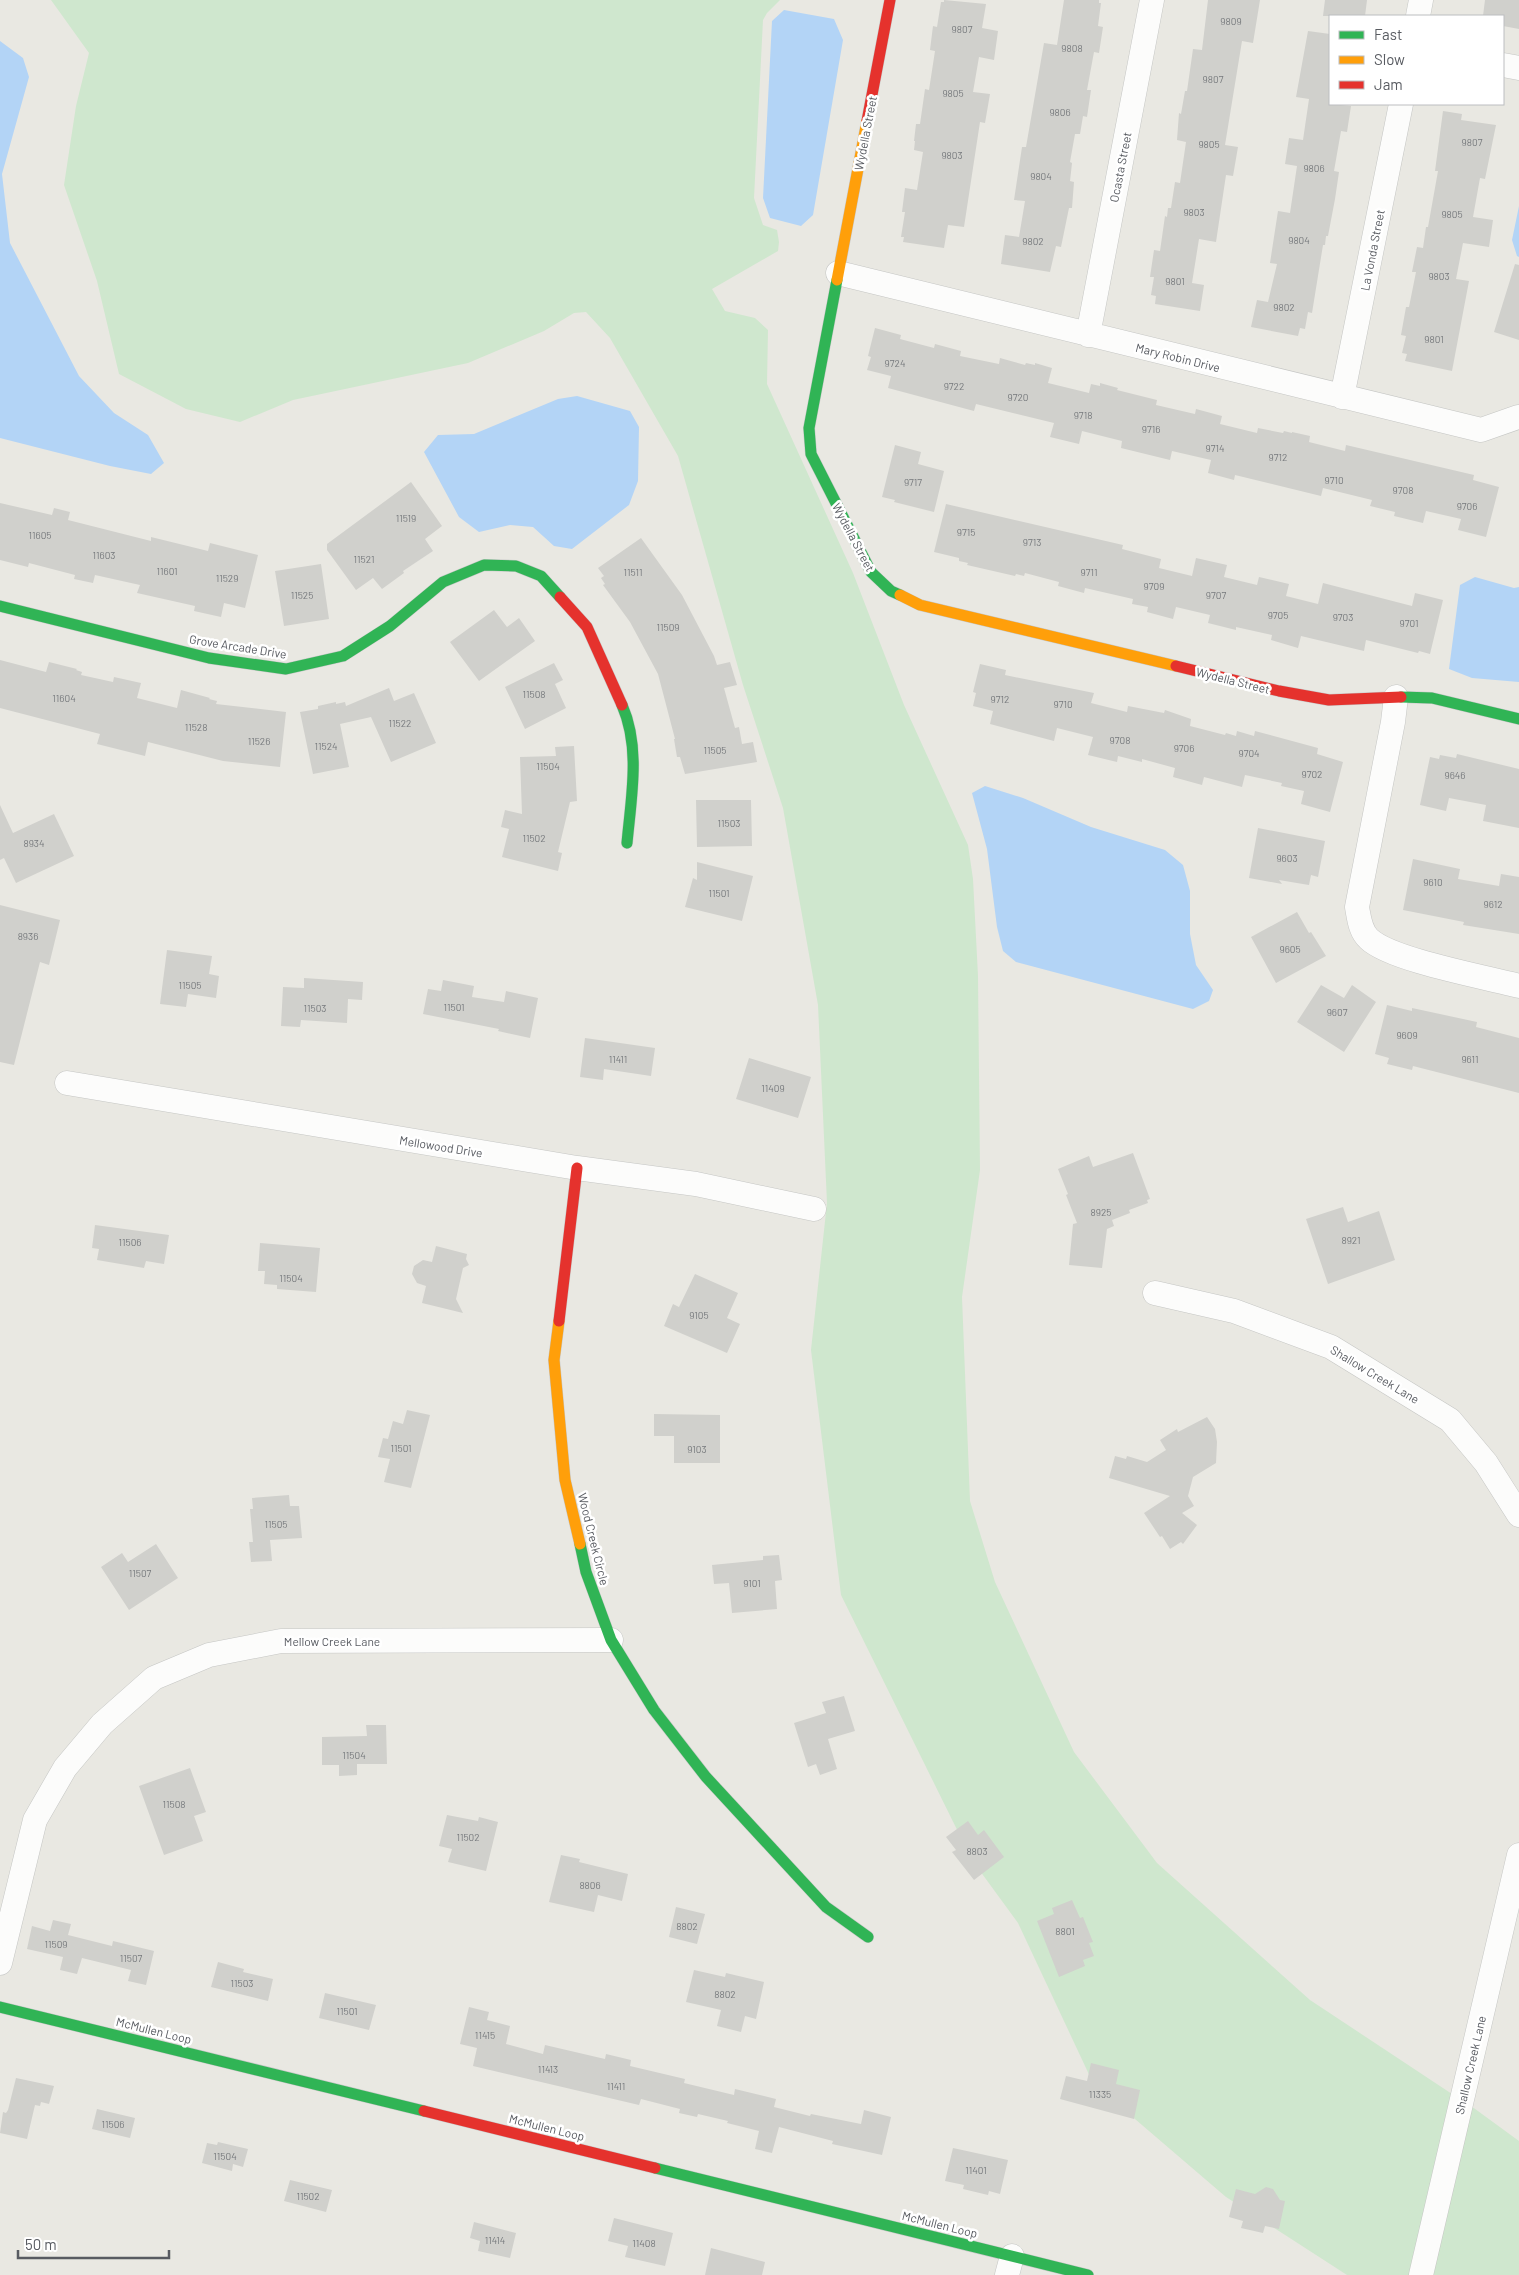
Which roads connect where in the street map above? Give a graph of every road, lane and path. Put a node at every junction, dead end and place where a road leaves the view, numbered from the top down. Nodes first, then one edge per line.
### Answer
1 (890, 0) edge
2 (1152, 0) edge
3 (1421, 0) edge
4 (1418, 15) edge
5 (1504, 65) edge
6 (1519, 68) edge
7 (1401, 105) edge
8 (838, 273) junction
9 (1088, 335) junction
10 (1342, 397) junction
11 (1518, 417) dead end
12 (0, 606) edge
13 (1396, 697) junction
14 (1519, 719) edge
15 (627, 844) dead end
16 (1519, 986) edge
17 (68, 1083) dead end
18 (577, 1168) junction
19 (814, 1209) dead end
20 (1155, 1293) dead end
21 (1519, 1515) edge
22 (611, 1640) junction
23 (1519, 1855) edge
24 (868, 1938) dead end
25 (0, 1963) edge
26 (0, 2006) edge
27 (1010, 2265) edge
28 (1088, 2275) edge
29 (1421, 2275) edge

1 - 8 street, Wydella Street
2 - 9 street, Ocasta Street
3 - 4 street
5 - 6 street
7 - 10 street, La Vonda Street
8 - 9 street, Mary Robin Drive
8 - 13 street, Wydella Street
9 - 10 street, Mary Robin Drive
10 - 11 street, Mary Robin Drive
12 - 15 street, Grove Arcade Drive
13 - 14 street, Wydella Street
13 - 16 street
17 - 18 street, Mellowood Drive
18 - 19 street, Mellowood Drive
18 - 22 street, Wood Creek Circle
20 - 21 street, Shallow Creek Lane
22 - 24 street, Wood Creek Circle
22 - 25 street, Mellow Creek Lane
23 - 29 street, Shallow Creek Lane
26 - 27 street, McMullen Loop
27 - 28 street, McMullen Loop

